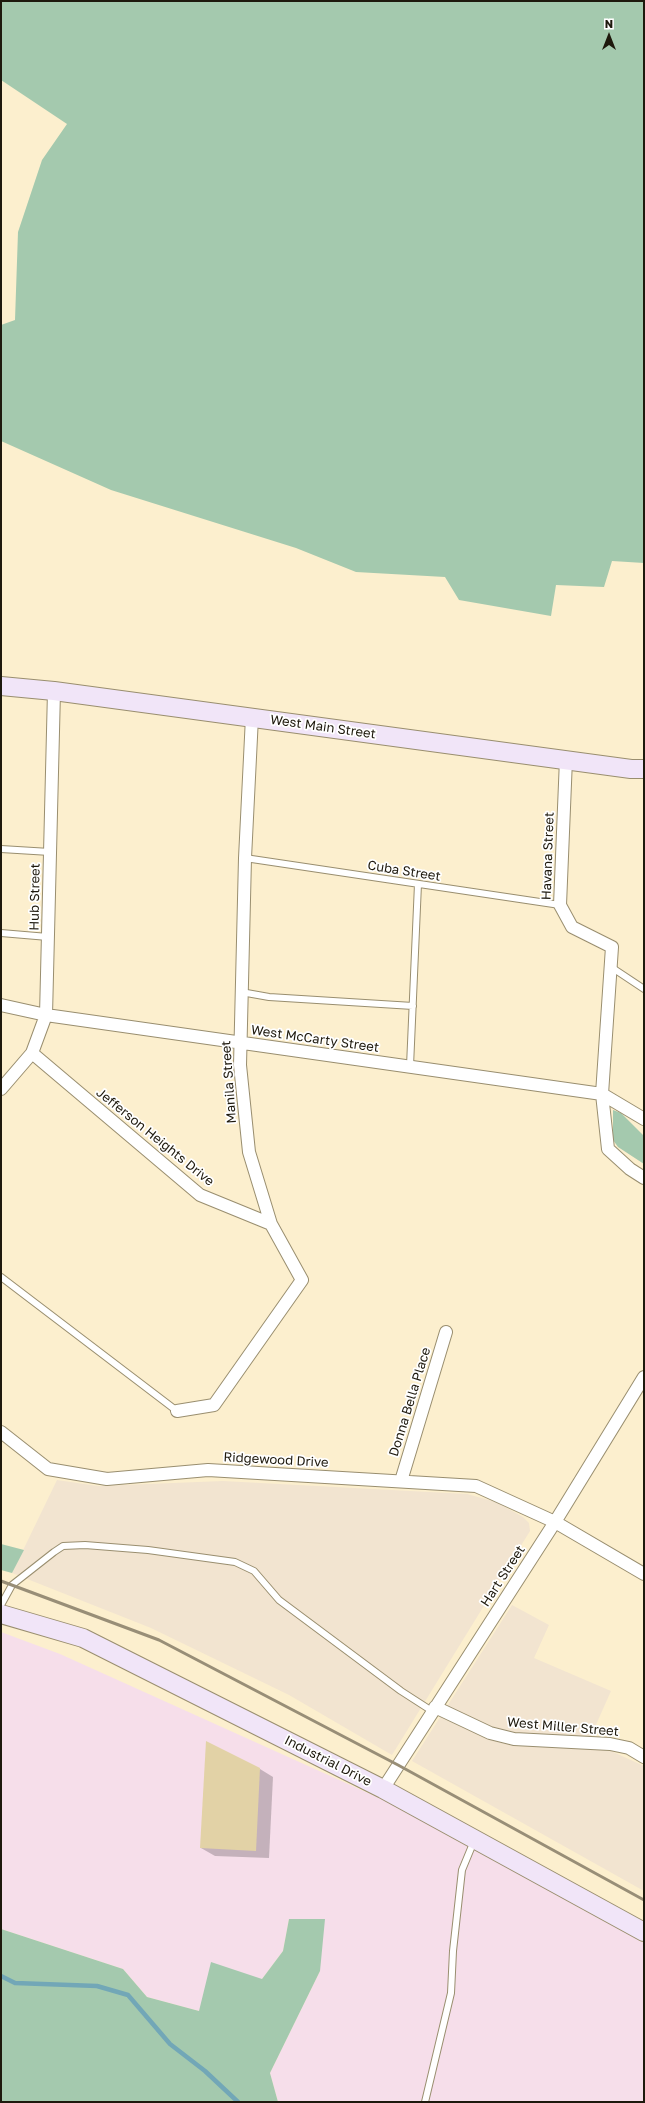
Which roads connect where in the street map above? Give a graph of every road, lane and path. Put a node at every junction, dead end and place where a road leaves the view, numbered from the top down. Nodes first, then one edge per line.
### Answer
1 (1, 686) edge
2 (54, 691) junction
3 (252, 717) junction
4 (566, 759) junction
5 (644, 769) edge
6 (1, 849) edge
7 (50, 852) junction
8 (245, 858) junction
9 (418, 884) junction
10 (560, 905) junction
11 (1, 933) edge
12 (48, 936) junction
13 (610, 967) junction
14 (644, 989) edge
15 (241, 992) junction
16 (1, 1005) edge
17 (413, 1006) junction
18 (46, 1014) junction
19 (240, 1042) junction
20 (32, 1053) junction
21 (410, 1066) junction
22 (1, 1089) edge
23 (602, 1094) junction
24 (644, 1119) edge
25 (644, 1178) edge
26 (271, 1224) junction
27 (1, 1277) edge
28 (446, 1332) dead end
29 (644, 1377) edge
30 (177, 1411) joint
31 (1, 1432) edge
32 (401, 1481) junction
33 (555, 1522) junction
34 (644, 1574) edge
35 (1, 1605) edge
36 (1, 1614) edge
37 (434, 1709) junction
38 (644, 1757) edge
39 (383, 1789) junction
40 (475, 1840) junction
41 (644, 1932) edge
42 (425, 2102) edge

1 - 2 main road, West Main Street
2 - 3 main road, West Main Street
2 - 7 street, Hub Street
3 - 4 main road, West Main Street
3 - 8 street, Manila Street
4 - 5 main road, West Main Street
4 - 10 street, Havana Street
6 - 7 lane
7 - 12 street, Hub Street
8 - 9 lane, Cuba Street
8 - 15 street, Manila Street
9 - 10 lane, Cuba Street
9 - 17 lane
10 - 13 street, Havana Street
11 - 12 lane
12 - 18 street, Hub Street
13 - 14 lane
13 - 23 street, Havana Street
15 - 17 lane
15 - 19 street, Manila Street
16 - 18 street, West McCarty Street
17 - 21 lane
18 - 19 street, West McCarty Street
18 - 20 street, Hub Street
19 - 21 street, West McCarty Street
19 - 26 street, Manila Street
20 - 22 street, Hub Street
20 - 26 street, Jefferson Heights Drive
21 - 23 street, West McCarty Street
23 - 24 street, West McCarty Street
23 - 25 street
26 - 30 street, Manila Street
27 - 30 lane
28 - 32 street, Donna Bella Place
29 - 33 street, Hart Street
31 - 32 street, Ridgewood Drive
32 - 33 street, Ridgewood Drive
33 - 34 street
33 - 37 street, Hart Street
35 - 37 lane
36 - 39 main road, Industrial Drive
37 - 38 street, West Miller Street
37 - 39 street, Hart Street
39 - 40 main road, Industrial Drive
40 - 41 main road, Industrial Drive
40 - 42 lane

